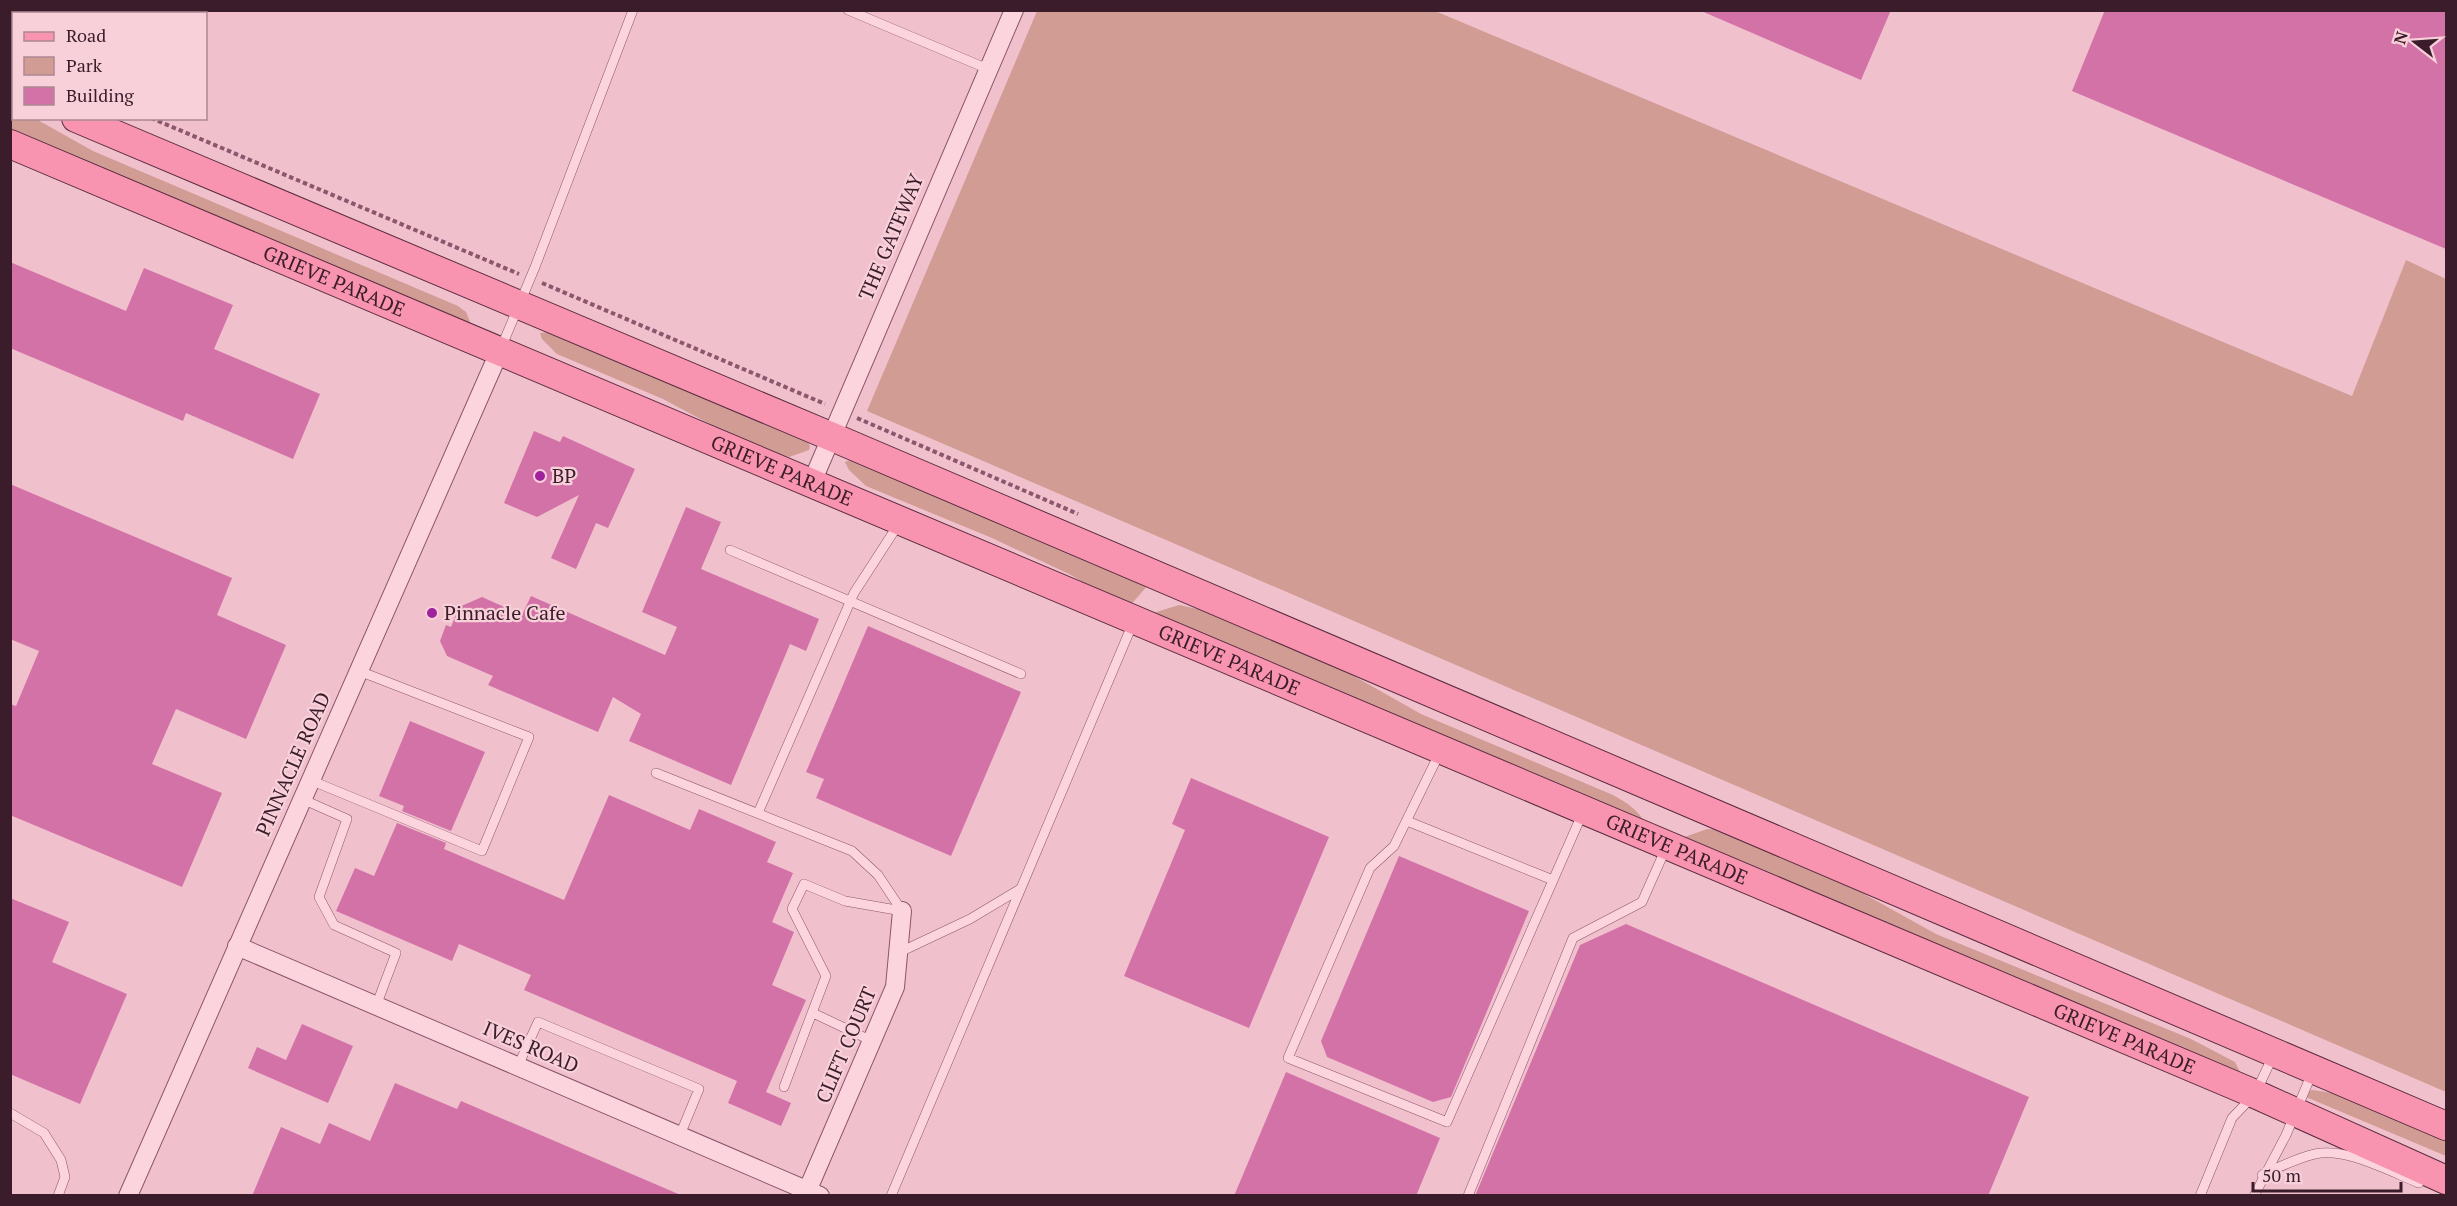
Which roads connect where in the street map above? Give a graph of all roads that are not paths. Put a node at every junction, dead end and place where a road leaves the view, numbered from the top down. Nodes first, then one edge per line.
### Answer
1 (633, 10) edge
2 (848, 10) edge
3 (1014, 10) edge
4 (988, 69) junction
5 (81, 120) edge
6 (10, 144) edge
7 (518, 306) junction
8 (500, 350) junction
9 (835, 423) junction
10 (812, 482) junction
11 (901, 520) junction
12 (730, 550) dead end
13 (850, 602) junction
14 (1135, 620) junction
15 (359, 671) junction
16 (1021, 674) dead end
17 (1441, 750) junction
18 (656, 772) dead end
19 (310, 780) junction
20 (302, 799) junction
21 (1583, 811) junction
22 (758, 813) junction
23 (1407, 821) junction
24 (1667, 846) junction
25 (1553, 880) junction
26 (1020, 889) junction
27 (902, 911) junction
28 (237, 946) junction
29 (898, 952) junction
30 (376, 1006) junction
31 (813, 1013) junction
32 (872, 1041) junction
33 (2274, 1054) junction
34 (518, 1066) junction
35 (2314, 1069) junction
36 (784, 1087) dead end
37 (2255, 1094) junction
38 (10, 1113) edge
39 (2293, 1113) junction
40 (2446, 1126) edge
41 (680, 1136) junction
42 (2262, 1175) junction
43 (2436, 1183) edge
44 (811, 1194) edge
45 (58, 1196) edge
46 (128, 1196) edge
47 (891, 1196) edge
48 (1468, 1196) edge
49 (2200, 1196) edge
50 (2254, 1196) edge

1 - 7 lane
2 - 4 lane
3 - 4 street, THE GATEWAY
4 - 9 street, THE GATEWAY
5 - 7 main road
6 - 8 main road, GRIEVE PARADE
7 - 8 lane
7 - 9 main road
8 - 10 main road, GRIEVE PARADE
8 - 15 street, PINNACLE ROAD
9 - 10 street, THE GATEWAY
9 - 33 main road
10 - 11 main road, GRIEVE PARADE
11 - 13 lane
11 - 14 main road, GRIEVE PARADE
12 - 13 lane
13 - 16 lane
13 - 22 lane
14 - 17 main road, GRIEVE PARADE
14 - 26 lane
15 - 19 street, PINNACLE ROAD
15 - 19 lane
17 - 21 main road, GRIEVE PARADE
17 - 23 lane
18 - 22 lane
19 - 20 street, PINNACLE ROAD
20 - 28 street, PINNACLE ROAD
20 - 30 lane
21 - 24 main road, GRIEVE PARADE
21 - 25 lane
22 - 27 lane
23 - 25 lane
23 - 25 lane
24 - 37 main road, GRIEVE PARADE
24 - 48 lane
26 - 29 lane
26 - 47 lane
27 - 29 street, CLIFT COURT
27 - 31 lane
28 - 30 street, IVES ROAD
28 - 46 street, PINNACLE ROAD
29 - 32 street, CLIFT COURT
30 - 34 street, IVES ROAD
31 - 32 lane
31 - 36 lane
32 - 44 street, CLIFT COURT
33 - 35 main road
33 - 37 lane
34 - 41 street, IVES ROAD
34 - 41 lane
35 - 39 lane
35 - 40 main road
37 - 39 main road, GRIEVE PARADE
37 - 49 lane
38 - 45 lane
39 - 42 lane
39 - 43 main road, GRIEVE PARADE
41 - 44 street, IVES ROAD
42 - 43 lane
42 - 50 lane

